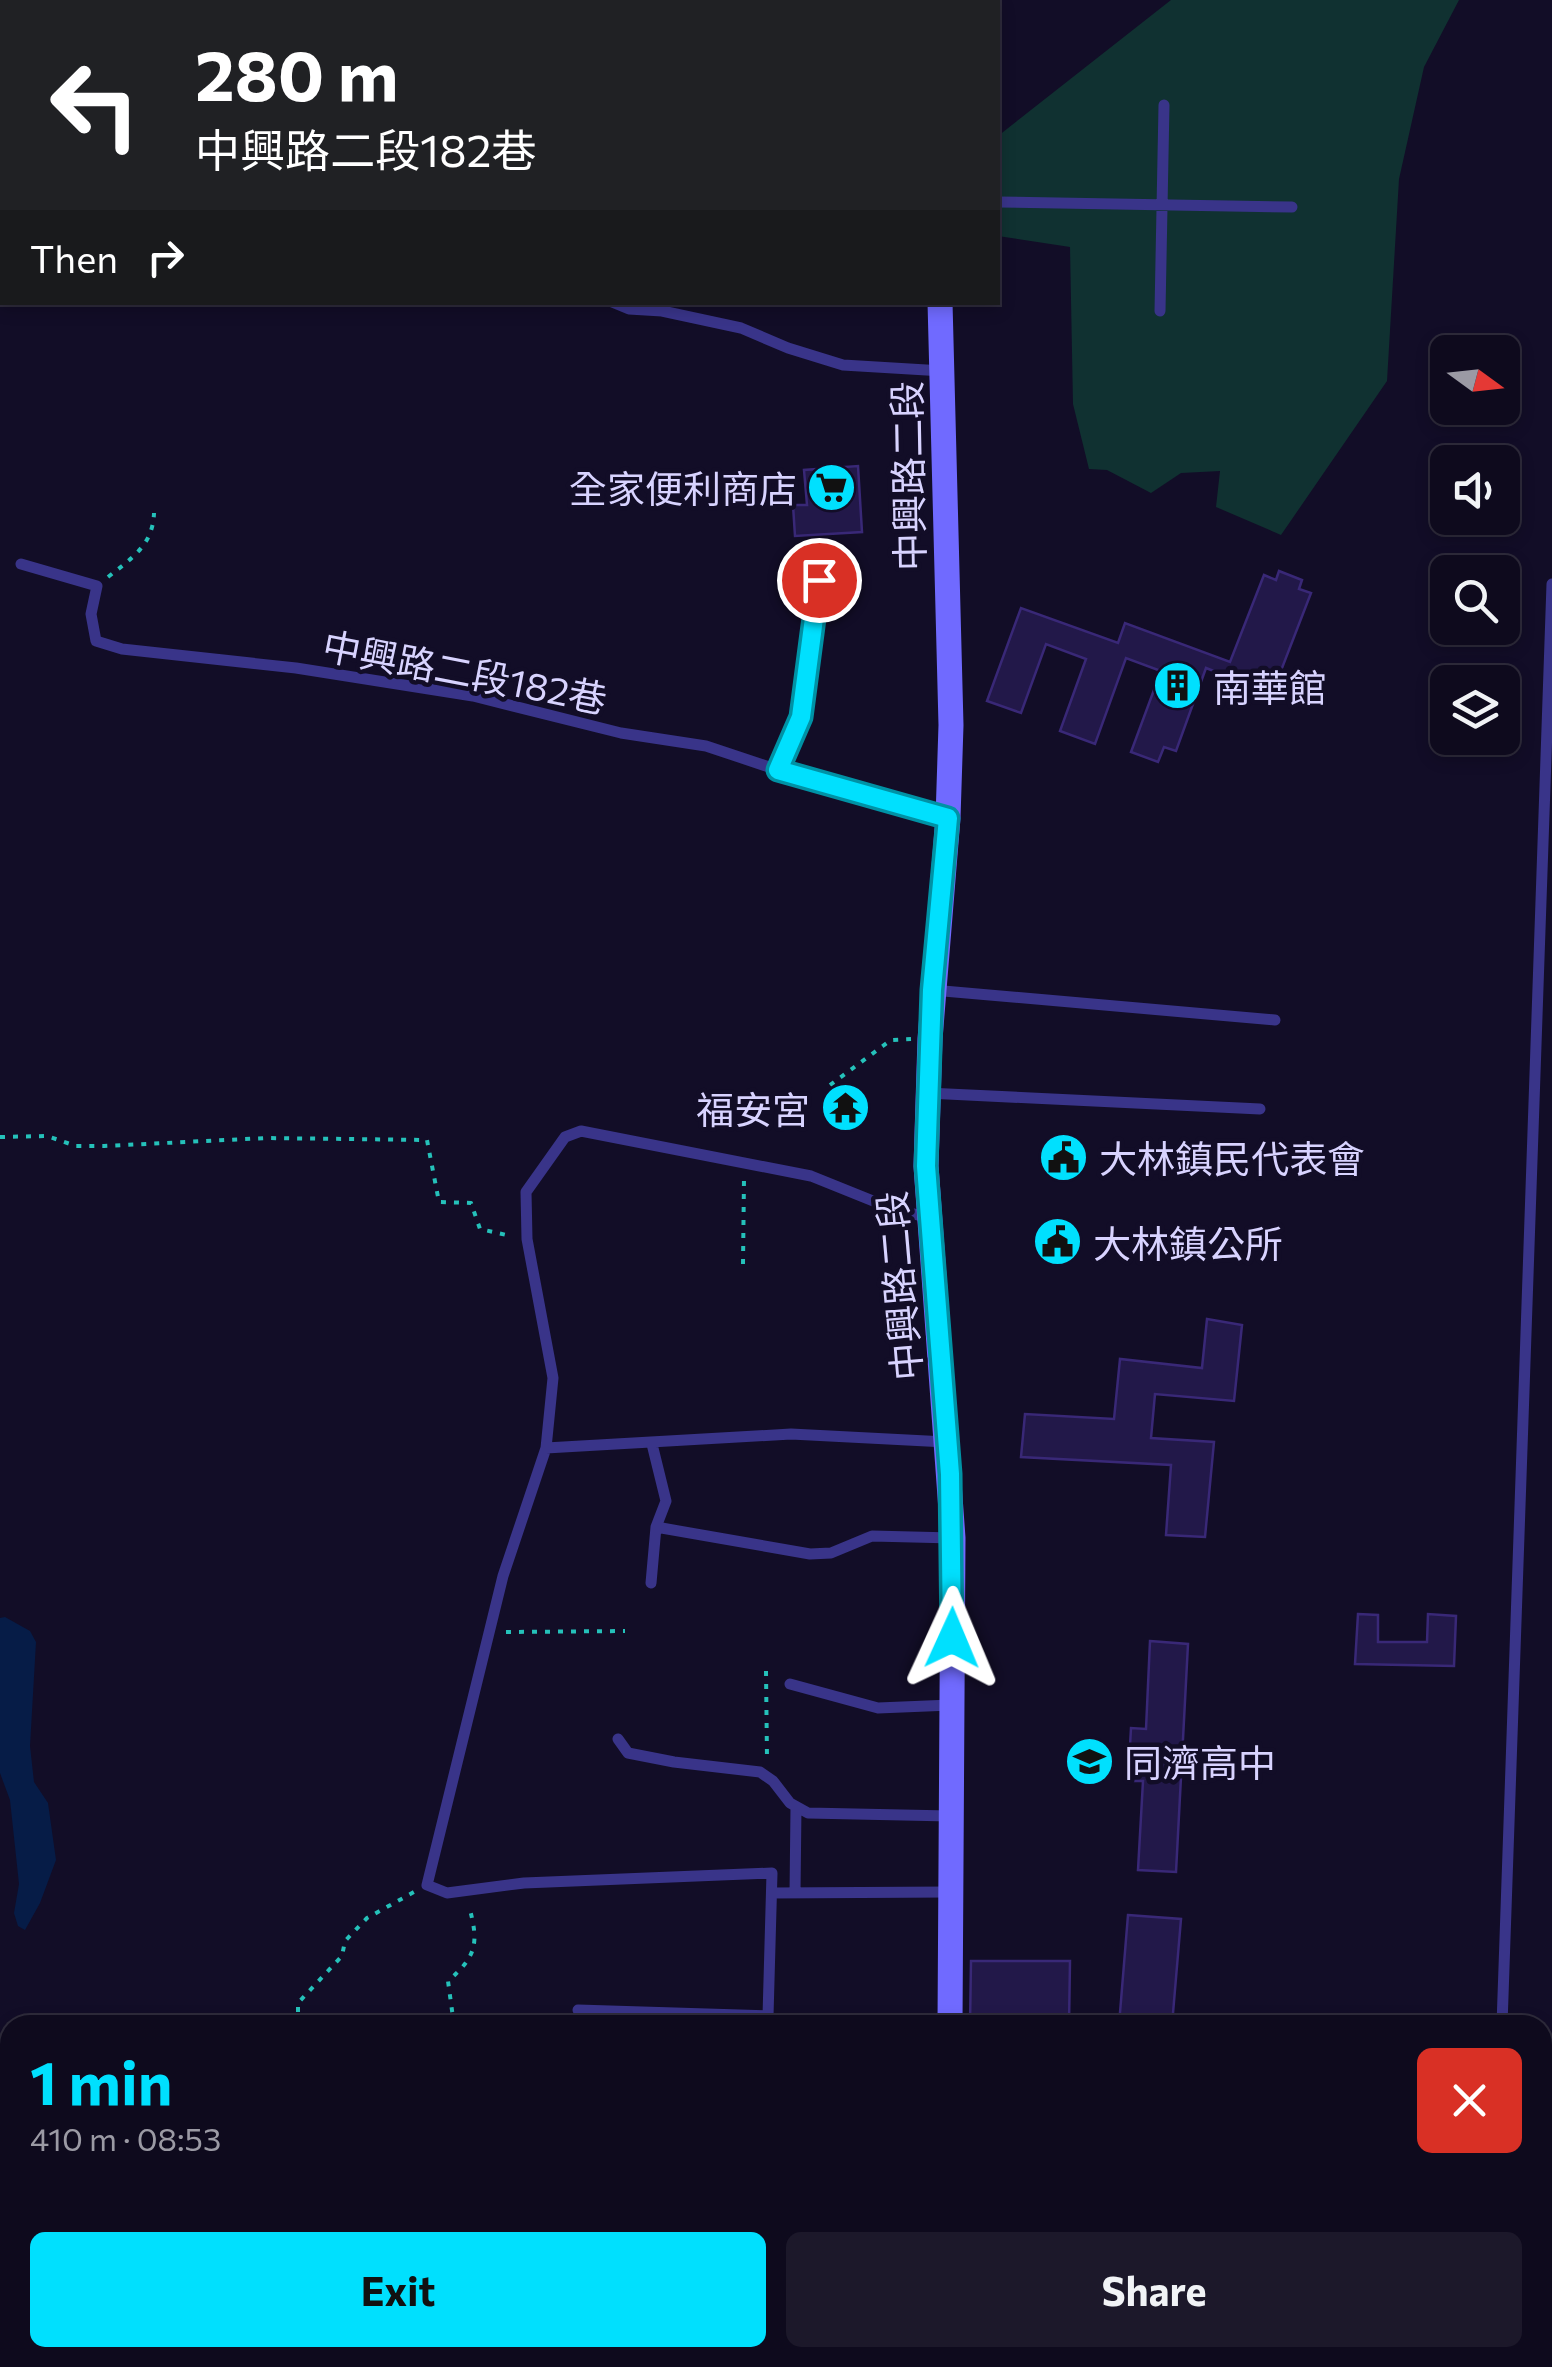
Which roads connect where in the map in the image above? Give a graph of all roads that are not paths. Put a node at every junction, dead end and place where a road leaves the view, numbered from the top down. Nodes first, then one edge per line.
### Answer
1 (1164, 105) dead end
2 (1000, 202) edge
3 (1162, 204) junction
4 (1292, 206) dead end
5 (620, 305) edge
6 (940, 305) edge
7 (1160, 311) dead end
8 (942, 372) junction
9 (21, 564) dead end
10 (819, 580) dead end
11 (1552, 584) edge
12 (778, 770) junction
13 (948, 818) junction
14 (932, 990) junction
15 (1275, 1020) dead end
16 (926, 1094) junction
17 (1260, 1109) dead end
18 (929, 1218) junction
19 (948, 1442) junction
20 (652, 1444) junction
21 (546, 1448) junction
22 (656, 1528) junction
23 (953, 1538) junction
24 (652, 1583) dead end
25 (790, 1684) dead end
26 (951, 1705) junction
27 (618, 1740) dead end
28 (796, 1806) junction
29 (950, 1816) junction
30 (949, 1892) junction
31 (772, 1893) junction
32 (795, 1893) junction
33 (578, 2010) dead end
34 (736, 2015) edge
35 (768, 2015) edge
36 (950, 2015) edge
37 (1502, 2015) edge

1 - 3 lane
2 - 3 lane
3 - 4 lane
3 - 7 lane
5 - 8 lane
6 - 8 main road, 中興路二段
8 - 13 main road, 中興路二段
9 - 12 lane, 中興路二段182巷
10 - 12 lane
11 - 37 lane
12 - 13 lane, 中興路二段182巷
13 - 14 main road, 中興路二段
14 - 15 lane
14 - 16 main road, 中興路二段
16 - 17 lane
16 - 18 main road, 中興路二段
18 - 19 main road, 中興路二段
18 - 21 lane
19 - 20 lane
19 - 23 main road, 中興路二段
20 - 21 lane
20 - 22 lane
21 - 31 lane
22 - 23 lane
22 - 24 lane
23 - 26 main road, 中興路二段
25 - 26 lane
26 - 29 main road, 中興路二段
27 - 28 lane
28 - 29 lane
28 - 32 lane
29 - 30 main road, 中興路二段
30 - 32 lane
30 - 36 main road, 中興路二段
31 - 32 lane
31 - 35 lane
33 - 34 lane

